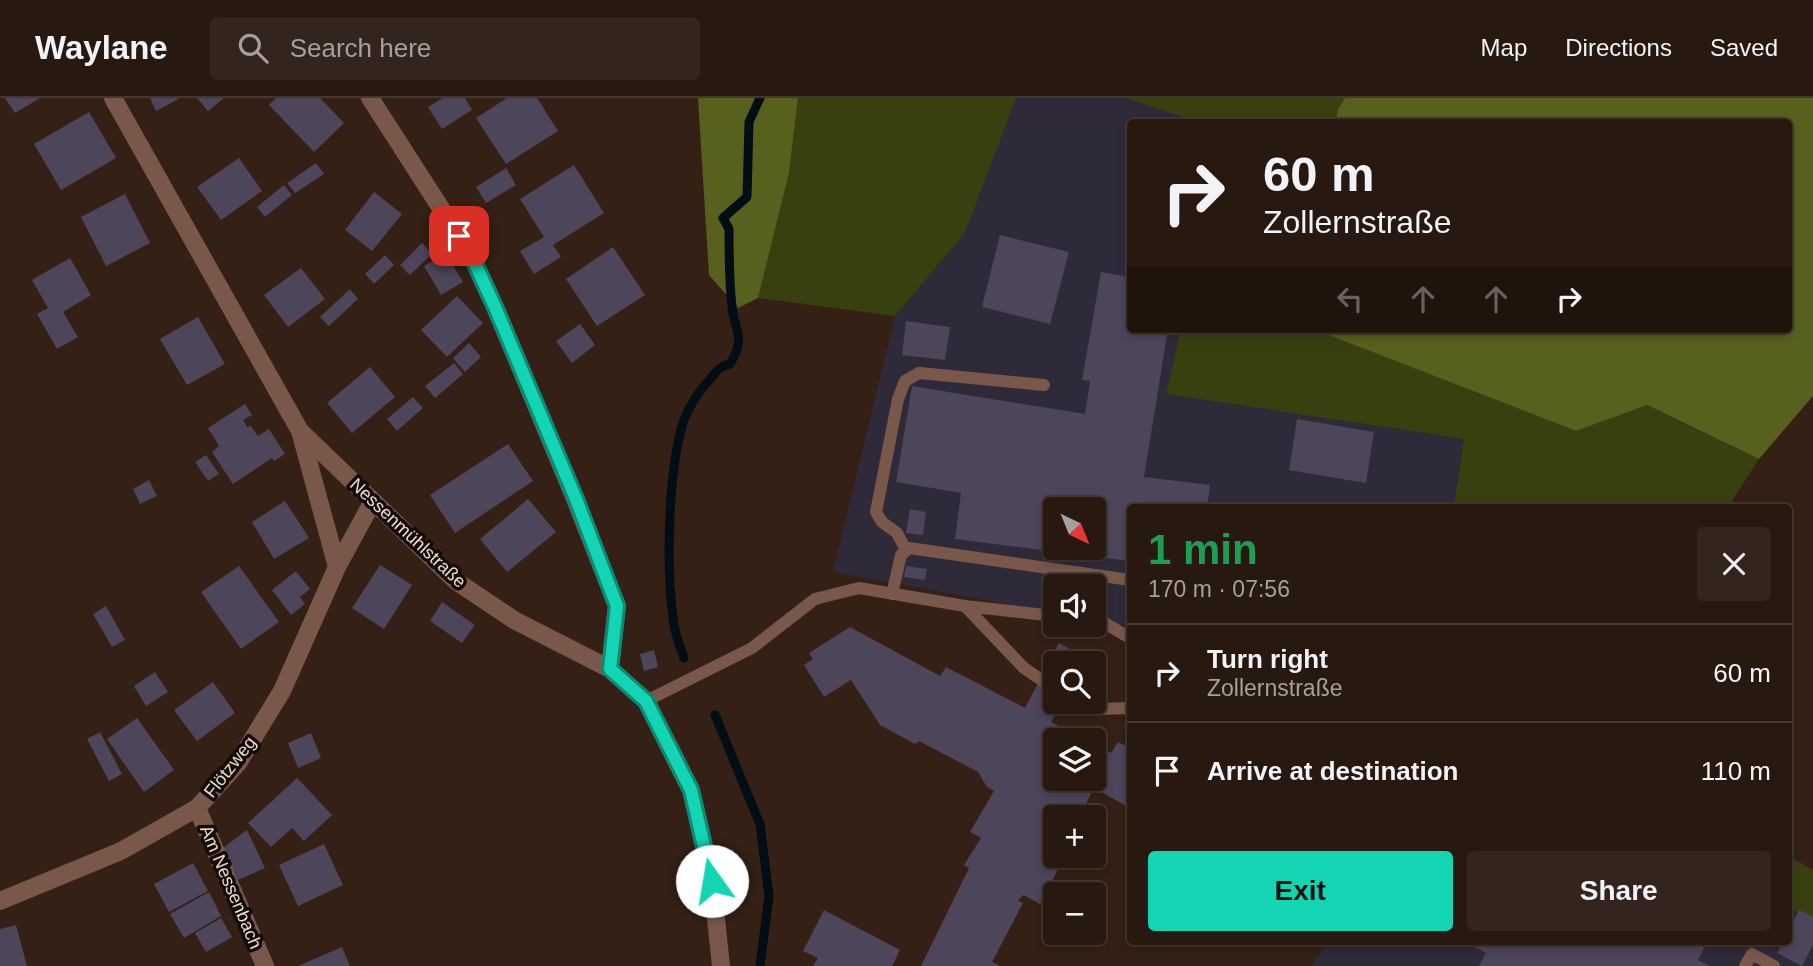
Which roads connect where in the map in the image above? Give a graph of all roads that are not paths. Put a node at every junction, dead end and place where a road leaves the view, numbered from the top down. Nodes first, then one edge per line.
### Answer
1 (113, 98) edge
2 (370, 98) edge
3 (1044, 385) dead end
4 (300, 431) junction
5 (373, 501) junction
6 (906, 550) junction
7 (337, 567) junction
8 (1127, 580) edge
9 (892, 594) junction
10 (965, 606) junction
11 (1043, 615) edge
12 (1106, 624) edge
13 (1127, 636) edge
14 (610, 669) junction
15 (1043, 681) edge
16 (646, 701) junction
17 (1127, 708) edge
18 (1106, 709) edge
19 (197, 808) junction
20 (0, 901) edge
21 (1749, 954) edge
22 (265, 966) edge
23 (721, 966) edge
24 (1774, 966) edge

1 - 4 street, Nessenmühlstraße
2 - 14 street
3 - 6 lane
4 - 5 street, Nessenmühlstraße
4 - 7 street
5 - 7 street, Flötzweg
5 - 14 street, Nessenmühlstraße
6 - 8 lane
6 - 9 lane
7 - 19 street, Flötzweg
9 - 10 lane
9 - 16 lane
10 - 11 lane
10 - 15 lane
12 - 13 lane
14 - 16 street, Nessenmühlstraße
16 - 23 street, Nessenmühlstraße
17 - 18 lane
19 - 20 street, Flötzweg
19 - 22 street, Am Nessenbach
21 - 24 lane

